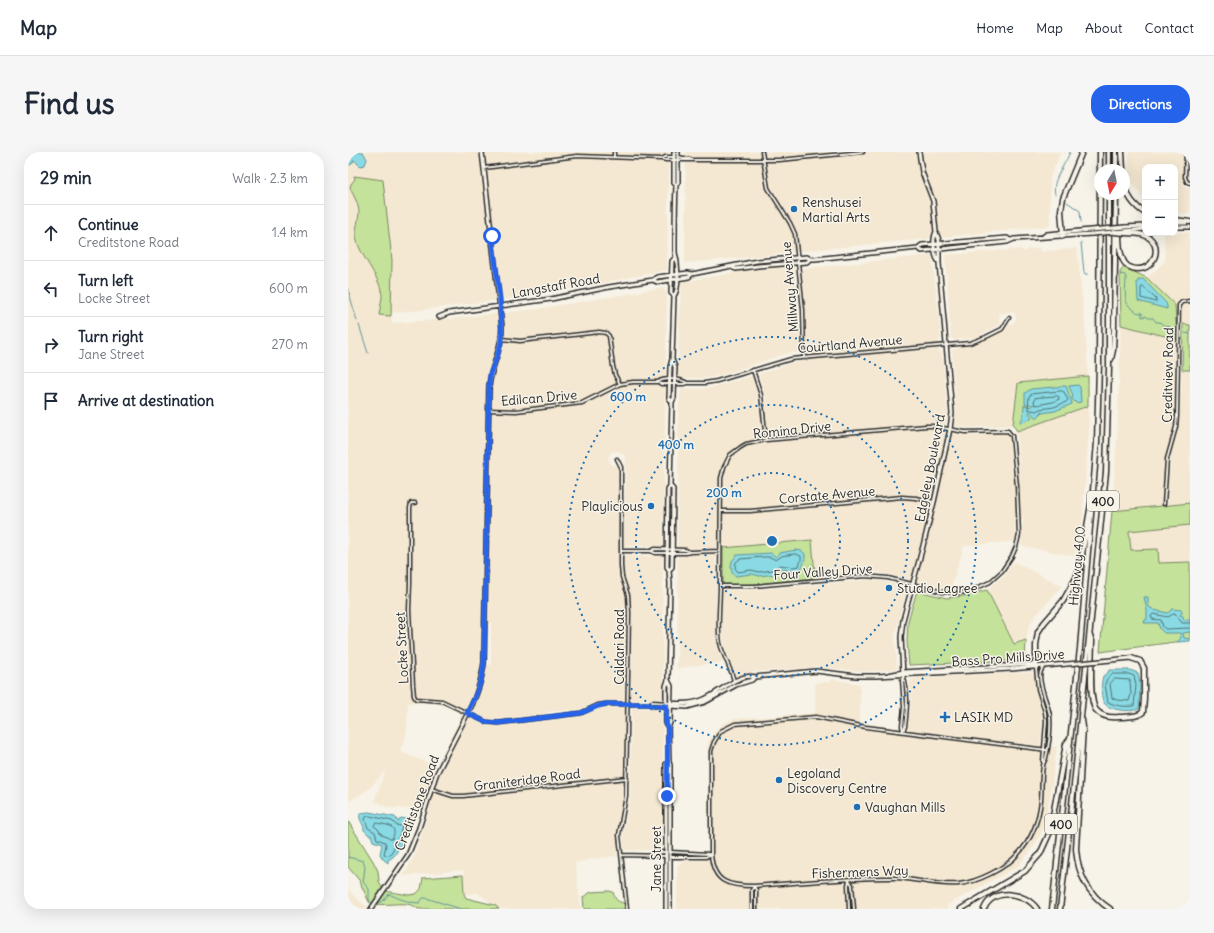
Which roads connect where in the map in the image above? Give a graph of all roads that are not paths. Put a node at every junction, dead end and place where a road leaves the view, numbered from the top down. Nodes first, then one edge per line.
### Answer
1 (482, 152) edge
2 (614, 152) edge
3 (674, 152) edge
4 (678, 152) edge
5 (762, 152) edge
6 (863, 152) edge
7 (919, 152) edge
8 (1082, 152) edge
9 (1099, 152) edge
10 (1109, 152) edge
11 (1116, 152) edge
12 (1122, 152) edge
13 (1186, 152) edge
14 (614, 158) junction
15 (676, 159) junction
16 (763, 159) junction
17 (1109, 164) edge
18 (1116, 164) edge
19 (1123, 164) edge
20 (484, 168) junction
21 (1190, 183) edge
22 (1130, 199) edge
23 (1109, 200) edge
24 (1116, 200) edge
25 (1142, 211) edge
26 (1178, 220) edge
27 (1190, 222) edge
28 (1116, 224) junction
29 (1178, 224) edge
30 (1142, 227) edge
31 (1178, 227) edge
32 (1190, 227) edge
33 (1142, 229) edge
34 (1125, 230) junction
35 (1092, 232) junction
36 (1114, 232) joint
37 (1063, 235) junction
38 (1010, 240) junction
39 (937, 244) junction
40 (918, 248) junction
41 (937, 249) junction
42 (675, 258) junction
43 (798, 258) junction
44 (810, 259) junction
45 (798, 263) junction
46 (731, 267) junction
47 (672, 275) junction
48 (677, 277) junction
49 (672, 279) junction
50 (653, 280) junction
51 (674, 296) junction
52 (1190, 302) edge
53 (500, 306) junction
54 (439, 317) dead end
55 (1009, 318) dead end
56 (502, 339) junction
57 (946, 345) junction
58 (804, 357) junction
59 (672, 360) junction
60 (1109, 368) junction
61 (753, 370) junction
62 (670, 382) junction
63 (674, 382) junction
64 (620, 384) junction
65 (672, 402) junction
66 (489, 410) junction
67 (950, 429) junction
68 (766, 440) junction
69 (617, 459) dead end
70 (670, 486) junction
71 (1093, 498) junction
72 (934, 502) junction
73 (415, 503) dead end
74 (1164, 504) dead end
75 (721, 511) junction
76 (620, 551) junction
77 (667, 551) junction
78 (672, 551) junction
79 (720, 551) junction
80 (670, 570) junction
81 (913, 584) junction
82 (720, 586) junction
83 (1090, 633) junction
84 (1130, 658) joint
85 (1036, 665) junction
86 (1045, 666) junction
87 (903, 673) junction
88 (668, 680) junction
89 (735, 683) junction
90 (628, 704) junction
91 (666, 704) junction
92 (671, 705) junction
93 (467, 713) junction
94 (1080, 714) junction
95 (668, 728) junction
96 (903, 731) junction
97 (1070, 739) junction
98 (1044, 749) junction
99 (1047, 750) junction
100 (668, 762) junction
101 (1043, 763) junction
102 (627, 778) junction
103 (431, 789) junction
104 (670, 852) junction
105 (666, 854) junction
106 (710, 854) junction
107 (621, 855) junction
108 (670, 857) junction
109 (848, 880) junction
110 (754, 886) junction
111 (1061, 907) edge
112 (371, 909) edge
113 (627, 909) edge
114 (666, 909) edge
115 (670, 909) edge
116 (752, 909) edge
117 (756, 909) edge
118 (849, 909) edge
119 (854, 909) edge
120 (961, 909) edge
121 (984, 909) edge
122 (1037, 909) edge
123 (1052, 909) edge
124 (1110, 909) edge

1 - 20 street, Creditstone Road
2 - 14 street
3 - 15 street, Jane Street
4 - 15 street, Jane Street
5 - 16 street, Millway Avenue
6 - 16 street
7 - 39 street, Edgeley Boulevard
8 - 37 highway
9 - 71 highway, Highway 400 / 400
10 - 17 highway
11 - 18 highway
12 - 19 highway
13 - 21 street
14 - 15 street
14 - 20 street
15 - 16 street
15 - 42 street, Jane Street
16 - 43 street, Millway Avenue
20 - 53 street, Creditstone Road
22 - 25 highway
23 - 60 highway, Highway 400 / 400
24 - 28 highway
26 - 27 highway
27 - 29 street
28 - 34 highway
28 - 60 highway
30 - 34 street, Langstaff Road
31 - 32 street
33 - 34 street, Langstaff Road
34 - 35 street, Langstaff Road, bridge
34 - 36 highway, bridge
35 - 36 street, Langstaff Road, bridge
35 - 37 street, Langstaff Road
37 - 38 street, Langstaff Road
38 - 39 street, Langstaff Road
38 - 41 street, Langstaff Road
39 - 40 street, Langstaff Road
39 - 41 street, Edgeley Boulevard
40 - 41 street, Langstaff Road
40 - 44 street, Langstaff Road
41 - 57 street, Edgeley Boulevard
42 - 47 street, Jane Street
42 - 48 street, Jane Street
43 - 44 street, Langstaff Road
43 - 45 street, Millway Avenue
43 - 46 street, Langstaff Road
44 - 45 street, Langstaff Road
45 - 46 street, Langstaff Road
45 - 58 street, Millway Avenue
46 - 48 street, Langstaff Road
47 - 48 street, Langstaff Road
47 - 49 street, Jane Street
47 - 50 street, Langstaff Road
48 - 49 street, Langstaff Road
48 - 51 street, Jane Street
49 - 50 street, Langstaff Road
49 - 51 street, Jane Street
50 - 53 street, Langstaff Road
51 - 59 street, Jane Street
52 - 74 street, Creditview Road
53 - 54 street, Langstaff Road
53 - 56 street, Creditstone Road
55 - 57 street, Courtland Avenue
56 - 64 street
56 - 66 street, Creditstone Road
57 - 58 street, Courtland Avenue
57 - 67 street, Edgeley Boulevard
58 - 61 street, Courtland Avenue
59 - 62 street, Jane Street
59 - 63 street, Jane Street
60 - 83 highway, Highway 400 / 400
61 - 63 street, Courtland Avenue
61 - 68 street
62 - 63 street, Edilcan Drive
62 - 64 street, Edilcan Drive
62 - 65 street, Jane Street
63 - 65 street, Jane Street
64 - 66 street, Edilcan Drive
65 - 70 street, Jane Street
66 - 93 street, Creditstone Road
67 - 68 street, Romina Drive
67 - 72 street, Edgeley Boulevard
67 - 81 street, Four Valley Drive
68 - 75 street, Romina Drive
69 - 76 street, Caldari Road
70 - 77 street, Jane Street
70 - 78 street, Jane Street
71 - 85 highway
71 - 97 highway, Highway 400 / 400
72 - 75 street, Corstate Avenue
72 - 81 street, Edgeley Boulevard
73 - 93 street, Locke Street
75 - 79 street, Romina Drive
76 - 77 street
76 - 90 street, Caldari Road
77 - 78 street
77 - 80 street, Jane Street
78 - 79 street
78 - 80 street, Jane Street
79 - 82 street, Romina Drive
80 - 88 street, Jane Street
81 - 82 street, Four Valley Drive
81 - 87 street, Edgeley Boulevard
82 - 89 street, Romina Drive
83 - 84 highway
83 - 94 highway, Highway 400 / 400
84 - 86 street, Bass Pro Mills Drive, bridge
85 - 86 street, Bass Pro Mills Drive
85 - 87 street, Bass Pro Mills Drive
85 - 98 street, Fishermens Way
86 - 99 street, Fishermens Way
87 - 89 street, Bass Pro Mills Drive
87 - 96 street
88 - 91 street, Jane Street
88 - 92 street, Jane Street
89 - 92 street, Bass Pro Mills Drive
90 - 91 street, Locke Street
90 - 93 street, Locke Street
90 - 102 street, Caldari Road
91 - 92 street, Bass Pro Mills Drive
91 - 95 street, Jane Street
92 - 95 street, Jane Street
93 - 103 street, Creditstone Road
94 - 111 highway, Highway 400 / 400
94 - 124 highway
95 - 100 street, Jane Street
96 - 98 street
96 - 106 street, Fishermens Way
97 - 120 highway
97 - 123 highway, Highway 400 / 400
98 - 99 street
98 - 101 street, Fishermens Way
99 - 101 street, Fishermens Way
100 - 104 street, Jane Street
100 - 105 street, Jane Street
101 - 109 street, Fishermens Way
102 - 103 street, Graniteridge Road
102 - 107 street, Caldari Road
103 - 112 street, Creditstone Road
104 - 105 street
104 - 106 street
104 - 108 street, Jane Street
105 - 107 street
105 - 108 street
105 - 114 street, Jane Street
106 - 108 street
106 - 110 street, Fishermens Way
107 - 113 street, Caldari Road
108 - 115 street, Jane Street
109 - 110 street, Fishermens Way
109 - 118 street
109 - 119 street
110 - 116 street
110 - 117 street
121 - 122 highway

